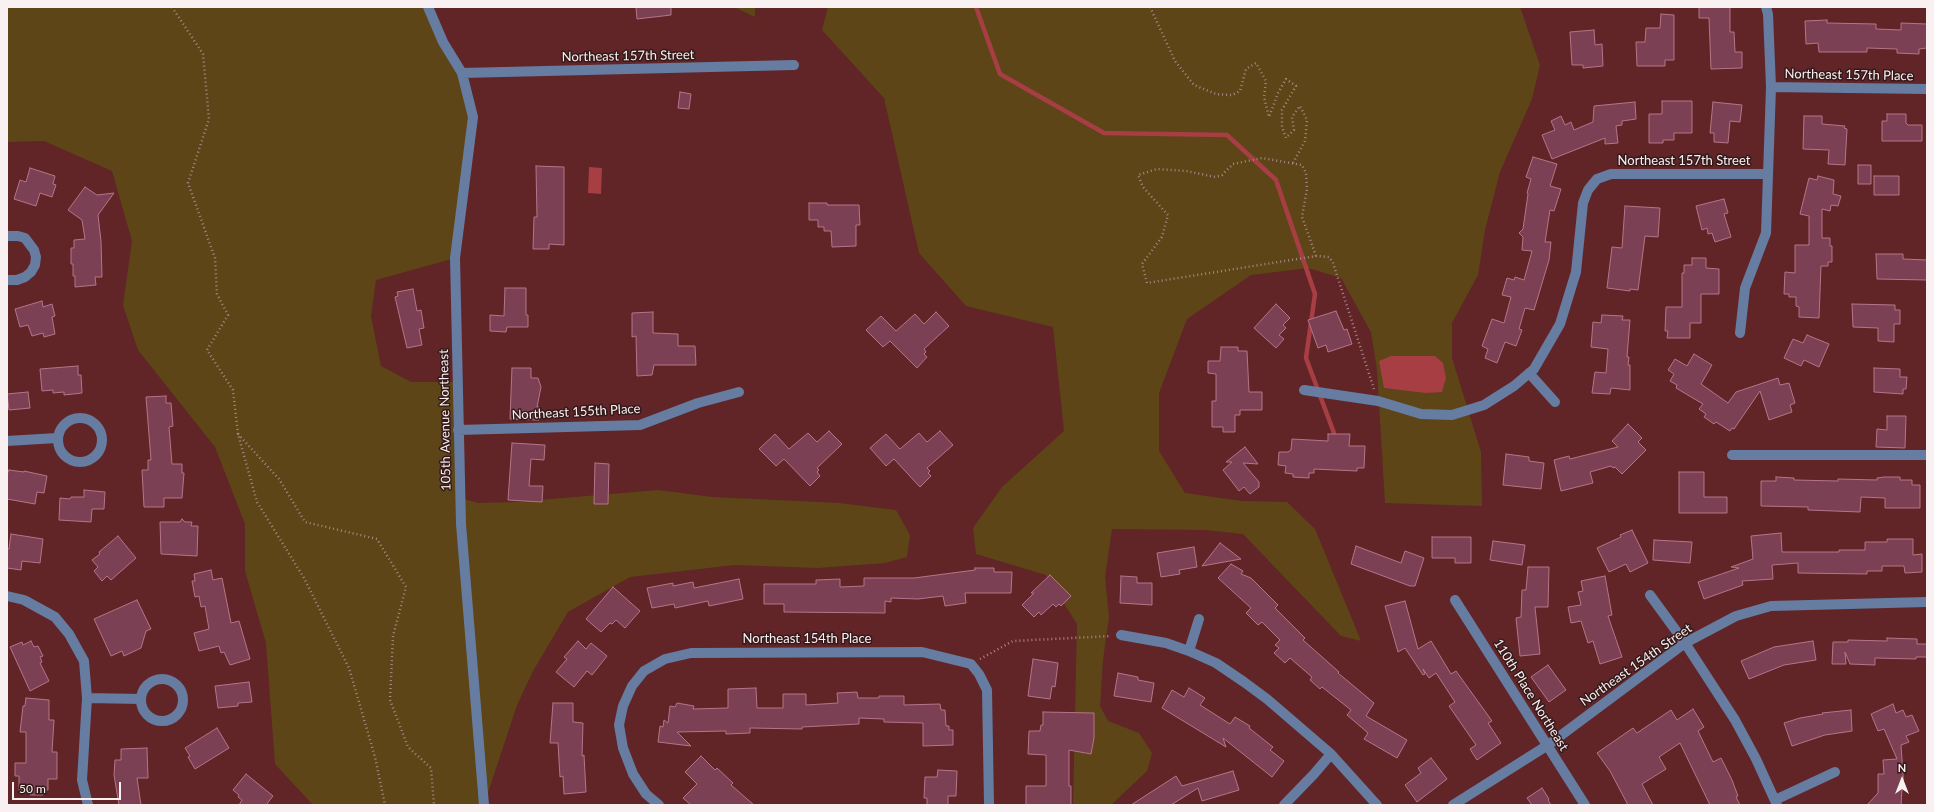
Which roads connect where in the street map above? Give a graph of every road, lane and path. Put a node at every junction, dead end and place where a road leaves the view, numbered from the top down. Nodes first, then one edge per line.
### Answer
1 (172, 7) edge
2 (428, 7) edge
3 (1150, 7) edge
4 (1766, 7) edge
5 (794, 65) dead end
6 (462, 73) junction
7 (1771, 87) junction
8 (1927, 88) edge
9 (1293, 163) junction
10 (1766, 174) junction
11 (7, 236) edge
12 (1316, 256) junction
13 (7, 280) edge
14 (1740, 333) dead end
15 (1529, 373) junction
16 (1304, 390) dead end
17 (739, 392) dead end
18 (1378, 401) junction
19 (1555, 402) dead end
20 (458, 430) junction
21 (238, 434) junction
22 (57, 438) junction
23 (7, 441) edge
24 (1732, 455) dead end
25 (1927, 455) edge
26 (1650, 595) dead end
27 (7, 596) edge
28 (1455, 600) dead end
29 (1927, 602) edge
30 (1198, 618) dead end
31 (1121, 635) joint
32 (1686, 643) junction
33 (1189, 651) junction
34 (971, 664) junction
35 (87, 698) junction
36 (141, 699) junction
37 (1548, 744) junction
38 (1331, 754) junction
39 (1835, 772) dead end
40 (1776, 802) edge
41 (88, 805) edge
42 (385, 805) edge
43 (434, 805) edge
44 (484, 805) edge
45 (659, 805) edge
46 (989, 805) edge
47 (1284, 805) edge
48 (1377, 805) edge
49 (1453, 805) edge
50 (1585, 805) edge

1 - 21 path
2 - 6 street, 105th Avenue Northeast
3 - 9 path
4 - 7 street
5 - 6 street, Northeast 157th Street
6 - 20 street, 105th Avenue Northeast
7 - 8 street, Northeast 157th Place
7 - 10 street
9 - 12 path
9 - 12 path
10 - 14 street
10 - 15 street, Northeast 157th Street
11 - 13 street
12 - 18 path
15 - 18 street, Northeast 157th Street
15 - 19 street
16 - 18 street, Northeast 157th Street
17 - 20 street, Northeast 155th Place
20 - 44 street, 105th Avenue Northeast
21 - 42 path
21 - 43 path
22 - 22 street
22 - 23 street
24 - 25 street
26 - 32 street
27 - 35 street
28 - 37 street, 110th Place Northeast
29 - 32 street, Northeast 154th Street
30 - 33 street
31 - 33 street
31 - 34 path
32 - 37 street, Northeast 154th Street
32 - 40 street
33 - 38 street
34 - 45 street, Northeast 154th Place
34 - 46 street
35 - 36 street
35 - 41 street
36 - 36 street
37 - 49 street, Northeast 154th Street
37 - 50 street, 110th Place Northeast
38 - 47 street
38 - 48 street
39 - 40 street

